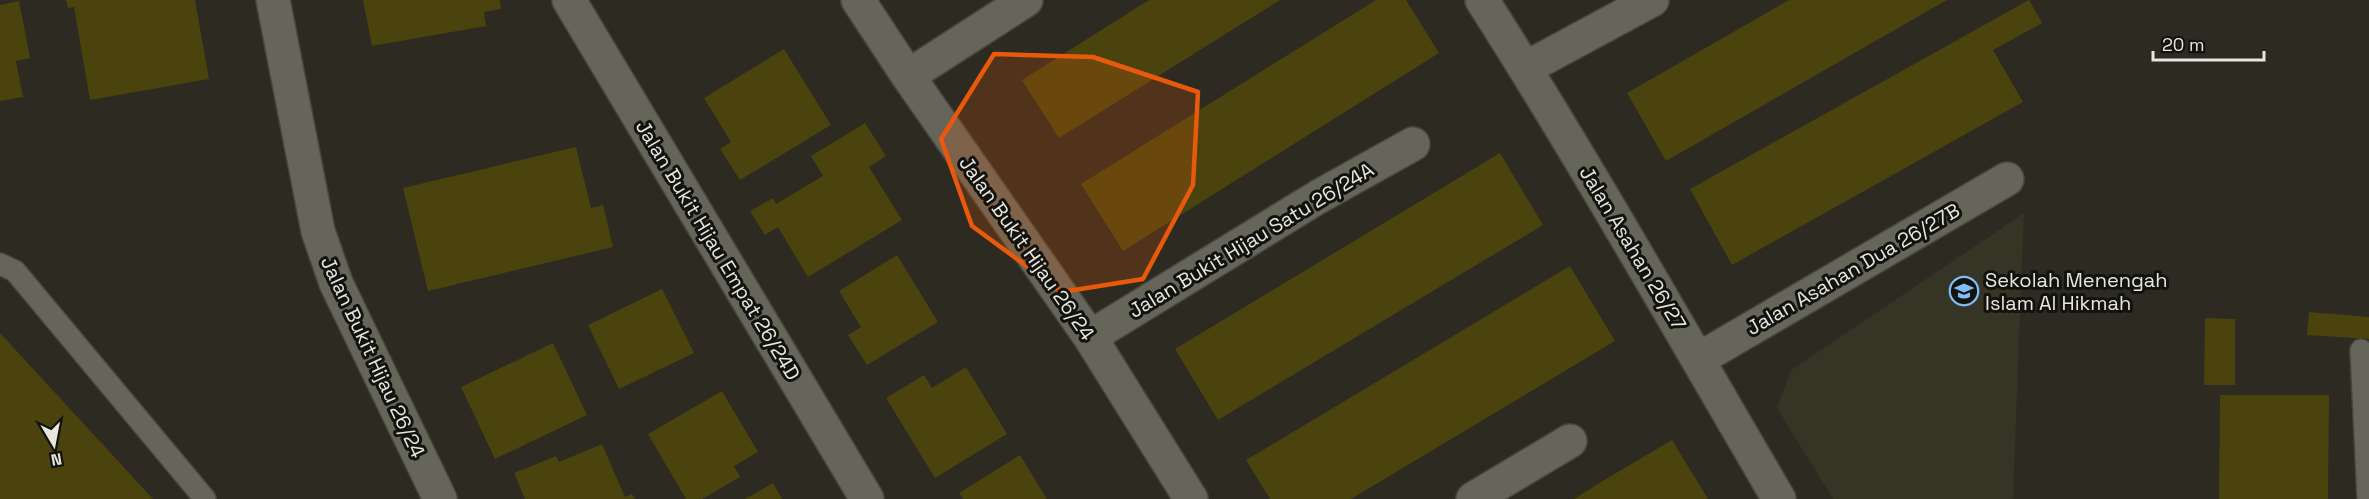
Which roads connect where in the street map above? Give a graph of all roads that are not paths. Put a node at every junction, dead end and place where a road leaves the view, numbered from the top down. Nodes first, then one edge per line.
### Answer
1 (273, 0) edge
2 (569, 0) edge
3 (858, 0) edge
4 (1026, 0) edge
5 (1482, 0) edge
6 (1652, 0) edge
7 (1526, 68) junction
8 (908, 76) junction
9 (1413, 144) dead end
10 (2007, 179) dead end
11 (0, 264) edge
12 (1090, 337) junction
13 (2361, 350) dead end
14 (1699, 359) junction
15 (1570, 441) dead end
16 (205, 499) edge
17 (440, 499) edge
18 (867, 499) edge
19 (1191, 499) edge
20 (1473, 499) edge
21 (1779, 499) edge
22 (2368, 499) edge

1 - 17 street, Jalan Bukit Hijau 26/24
2 - 18 street, Jalan Bukit Hijau Empat 26/24D
3 - 8 street, Jalan Bukit Hijau 26/24
4 - 8 street
5 - 7 street, Jalan Asahan 26/27
6 - 7 street
7 - 14 street, Jalan Asahan 26/27
8 - 12 street, Jalan Bukit Hijau 26/24
9 - 12 street, Jalan Bukit Hijau Satu 26/24A
10 - 14 street, Jalan Asahan Dua 26/27B
11 - 16 lane
12 - 19 street, Jalan Bukit Hijau 26/24
13 - 22 lane
14 - 21 street, Jalan Asahan 26/27
15 - 20 street

